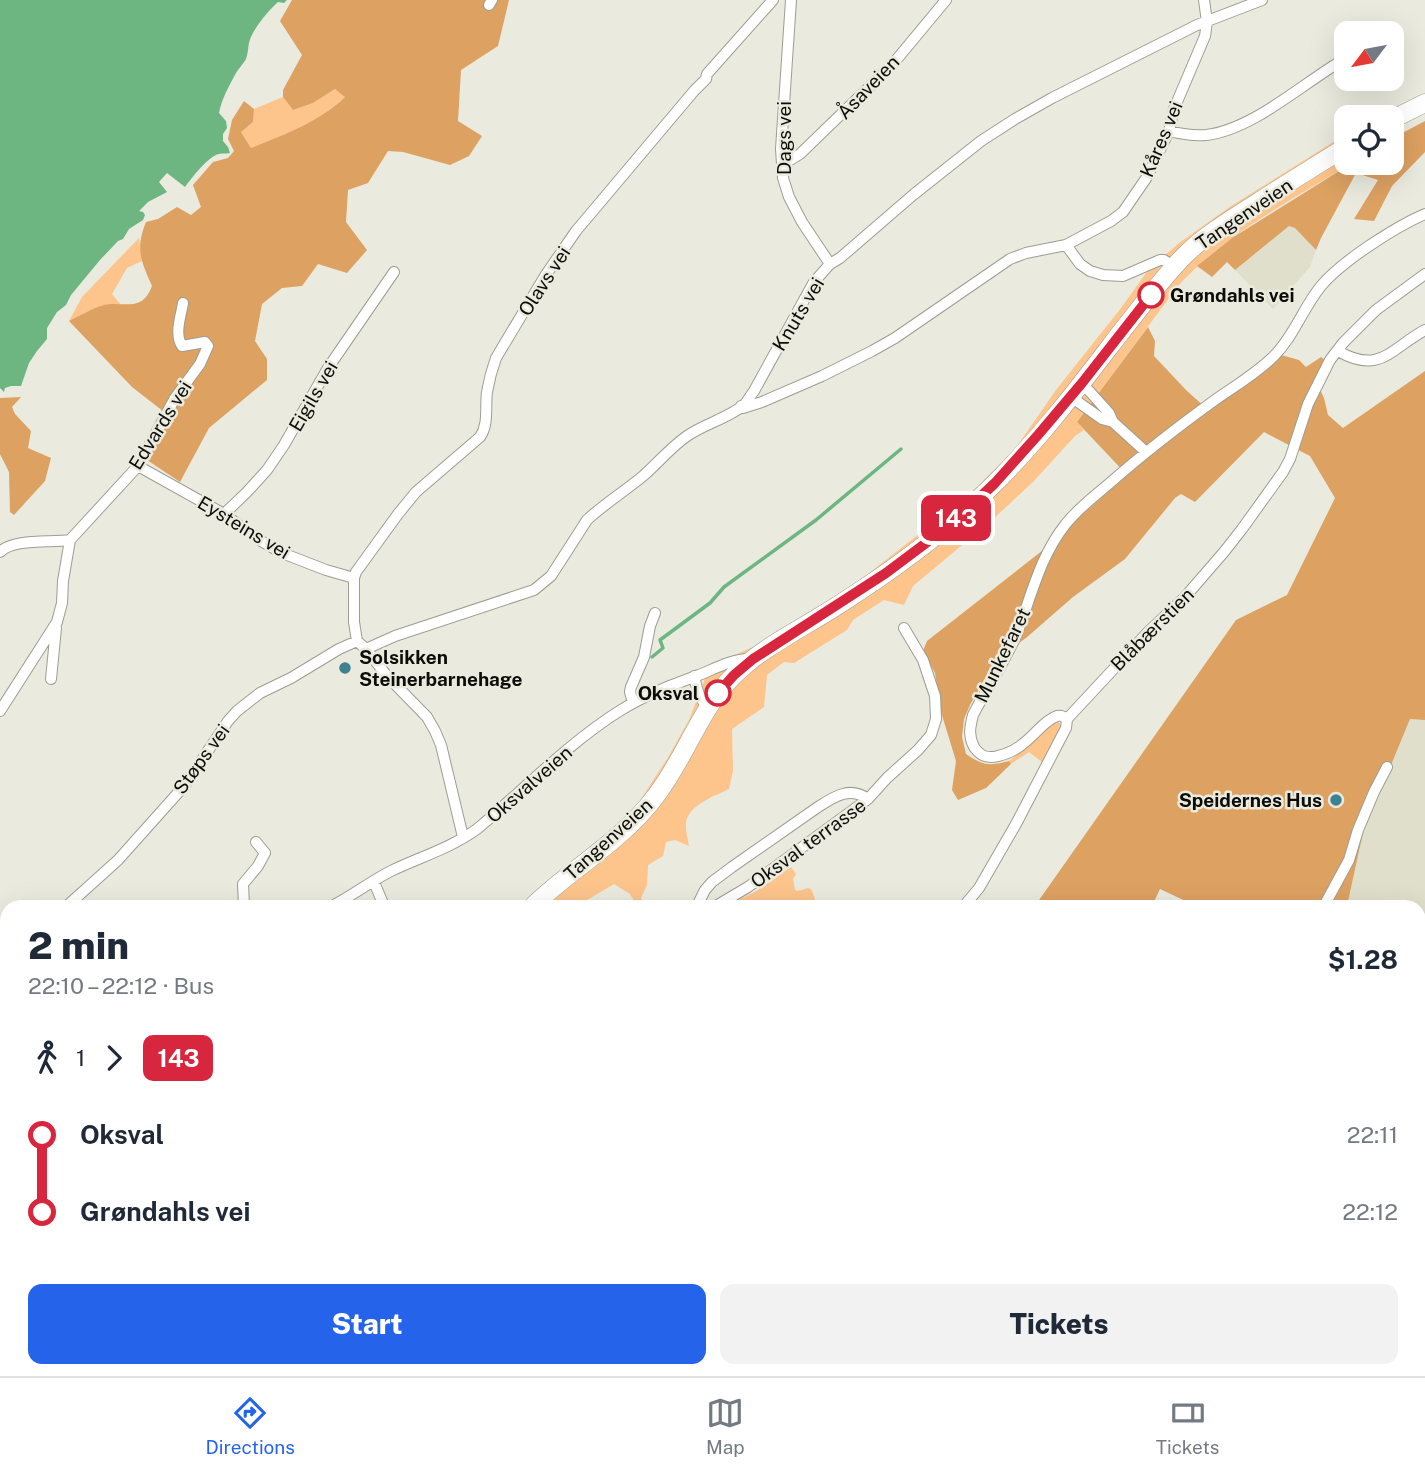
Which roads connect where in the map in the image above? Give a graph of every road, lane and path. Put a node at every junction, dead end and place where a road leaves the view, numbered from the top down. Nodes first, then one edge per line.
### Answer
1 (773, 0) edge
2 (792, 0) edge
3 (946, 0) edge
4 (1204, 0) edge
5 (1262, 0) edge
6 (1207, 22) junction
7 (1334, 66) edge
8 (1425, 103) edge
9 (1404, 114) edge
10 (1169, 131) junction
11 (1334, 155) edge
12 (782, 164) junction
13 (1425, 214) edge
14 (1066, 245) junction
15 (830, 264) junction
16 (1174, 267) junction
17 (394, 272) dead end
18 (1425, 274) edge
19 (183, 303) dead end
20 (1425, 330) edge
21 (1338, 351) junction
22 (1076, 390) junction
23 (741, 407) junction
24 (1113, 422) junction
25 (1146, 452) junction
26 (138, 466) junction
27 (224, 514) junction
28 (70, 540) junction
29 (0, 552) edge
30 (354, 578) junction
31 (655, 613) dead end
32 (57, 622) junction
33 (904, 628) dead end
34 (362, 645) junction
35 (753, 659) junction
36 (694, 676) junction
37 (51, 679) dead end
38 (633, 703) junction
39 (708, 706) junction
40 (0, 711) edge
41 (1067, 719) junction
42 (1387, 767) dead end
43 (868, 799) junction
44 (463, 837) junction
45 (256, 842) dead end
46 (374, 881) junction
47 (74, 900) edge
48 (244, 900) edge
49 (342, 900) edge
50 (382, 900) edge
51 (540, 900) edge
52 (701, 900) edge
53 (726, 900) edge
54 (969, 900) edge
55 (1327, 900) edge

1 - 30 street, Olavs vei
2 - 12 street, Dags vei
3 - 12 street, Åsaveien
4 - 6 street, Kåres vei
5 - 6 street, Knuts vei
6 - 10 street, Kåres vei
6 - 15 street, Knuts vei
7 - 10 street
8 - 9 main road
10 - 14 street, Kåres vei
11 - 16 main road, Tangenveien
12 - 15 street, Dags vei
13 - 25 street, Munkefaret
14 - 16 street
14 - 23 street
15 - 23 street, Knuts vei
16 - 22 main road, Tangenveien
17 - 27 street, Eigils vei
18 - 21 street, Blåbærstien
19 - 26 street, Edvards vei
20 - 21 street
21 - 41 street, Blåbærstien
22 - 24 street
22 - 24 street
22 - 35 main road, Tangenveien
23 - 34 street, Knuts vei
24 - 25 street
25 - 41 street, Munkefaret
26 - 27 street, Eysteins vei
26 - 28 street, Edvards vei
27 - 30 street, Eysteins vei
28 - 29 street
28 - 32 street
30 - 34 street
31 - 38 street
32 - 37 street
32 - 40 street
33 - 43 street, Oksval terrasse
34 - 44 street
34 - 47 street, Støps vei
35 - 36 street, Oksvalveien
35 - 39 main road, Tangenveien
36 - 38 street, Oksvalveien
36 - 39 street
38 - 44 street, Oksvalveien
39 - 51 main road, Tangenveien
41 - 54 street, Blåbærstien
42 - 55 street
43 - 52 street
43 - 53 street, Oksval terrasse
44 - 46 street, Oksvalveien
45 - 48 street
46 - 49 street, Oksvalveien
46 - 50 street

